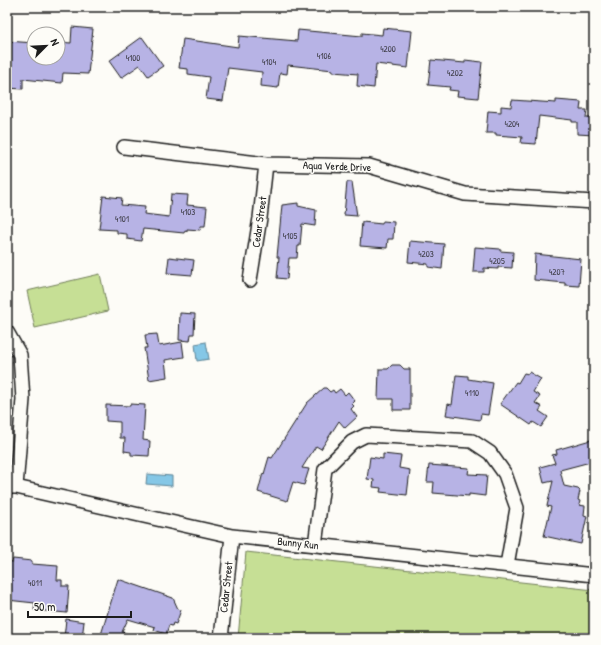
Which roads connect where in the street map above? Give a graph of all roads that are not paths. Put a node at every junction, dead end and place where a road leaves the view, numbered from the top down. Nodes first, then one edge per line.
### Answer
1 (124, 147) dead end
2 (266, 164) junction
3 (594, 202) edge
4 (250, 280) dead end
5 (7, 332) edge
6 (12, 487) edge
7 (232, 536) junction
8 (315, 545) junction
9 (507, 566) junction
10 (594, 575) edge
11 (221, 638) edge

1 - 2 street, Aqua Verde Drive
2 - 3 street, Aqua Verde Drive
2 - 4 street, Cedar Street
5 - 6 street
6 - 7 street, Bunny Run
7 - 8 street, Bunny Run
7 - 11 street, Cedar Street
8 - 9 street, Bunny Run
8 - 9 street
9 - 10 street, Bunny Run

